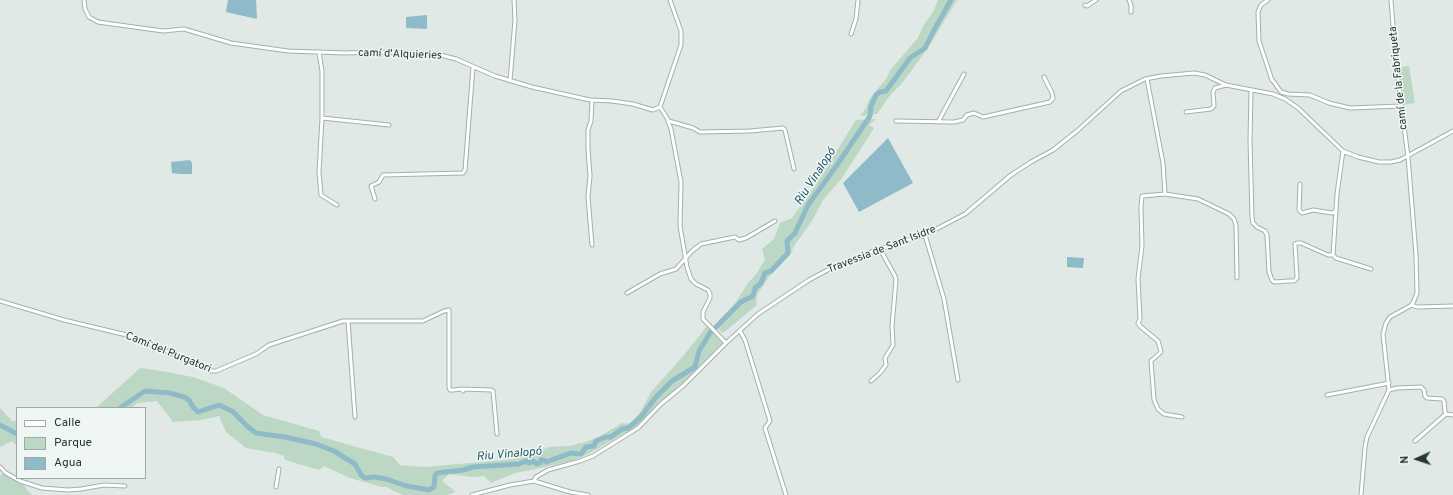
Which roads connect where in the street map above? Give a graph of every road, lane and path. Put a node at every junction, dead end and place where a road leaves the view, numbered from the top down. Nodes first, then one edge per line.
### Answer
1 (84, 0) edge
2 (514, 0) edge
3 (670, 0) edge
4 (858, 0) edge
5 (1096, 0) edge
6 (1129, 0) edge
7 (1268, 0) edge
8 (1391, 0) edge
9 (1086, 5) dead end
10 (1131, 12) dead end
11 (851, 34) dead end
12 (319, 52) junction
13 (473, 67) junction
14 (964, 74) dead end
15 (1044, 77) dead end
16 (1271, 78) junction
17 (1147, 79) junction
18 (510, 80) junction
19 (1226, 85) junction
20 (1251, 90) junction
21 (1275, 94) junction
22 (592, 100) junction
23 (1401, 106) junction
24 (660, 107) junction
25 (1186, 112) dead end
26 (322, 118) junction
27 (668, 121) junction
28 (896, 121) dead end
29 (938, 122) junction
30 (389, 125) dead end
31 (1453, 131) edge
32 (1343, 151) junction
33 (1408, 157) junction
34 (794, 169) dead end
35 (1300, 184) dead end
36 (1165, 194) junction
37 (375, 199) dead end
38 (337, 205) dead end
39 (1336, 210) junction
40 (774, 221) dead end
41 (925, 235) junction
42 (592, 245) dead end
43 (880, 250) junction
44 (1333, 255) junction
45 (686, 259) junction
46 (1371, 269) dead end
47 (1237, 278) dead end
48 (627, 293) dead end
49 (1415, 299) junction
50 (0, 301) edge
51 (1411, 305) junction
52 (1453, 306) edge
53 (1416, 307) junction
54 (348, 321) junction
55 (740, 331) junction
56 (726, 343) junction
57 (958, 380) dead end
58 (871, 381) dead end
59 (1389, 383) junction
60 (1389, 390) junction
61 (1327, 395) dead end
62 (1446, 414) junction
63 (1453, 415) edge
64 (355, 417) dead end
65 (1182, 417) dead end
66 (497, 434) dead end
67 (1415, 441) dead end
68 (0, 467) edge
69 (279, 469) dead end
70 (16, 479) edge
71 (16, 479) edge
72 (534, 481) junction
73 (125, 486) dead end
74 (276, 487) dead end
75 (472, 495) edge
76 (588, 495) edge
77 (786, 495) edge
78 (1361, 495) edge

1 - 12 street, camí d'Alquieries
2 - 18 street
3 - 24 street
4 - 11 street
5 - 9 street
6 - 10 street
7 - 16 street
8 - 23 street, camí de la Fabriqueta
12 - 13 street, camí d'Alquieries
12 - 26 street
13 - 18 street, camí d'Alquieries
13 - 37 street
14 - 29 street
15 - 29 street
16 - 21 street
16 - 23 street
17 - 19 street, Travessia de Sant Isidre
17 - 36 street
17 - 41 street, Travessia de Sant Isidre
18 - 22 street, camí d'Alquieries
19 - 20 street, Travessia de Sant Isidre
19 - 25 street
20 - 21 street, Travessia de Sant Isidre
20 - 44 street
21 - 32 street, Travessia de Sant Isidre
22 - 24 street, camí d'Alquieries
22 - 42 street
23 - 33 street, camí de la Fabriqueta
24 - 27 street
26 - 30 street
26 - 38 street
27 - 34 street
27 - 45 street
28 - 29 street
31 - 33 street, Travessia de Sant Isidre
32 - 33 street, Travessia de Sant Isidre
32 - 39 street
33 - 49 street, camí de la Fabriqueta
35 - 39 street
36 - 47 street
36 - 65 street
39 - 44 street
40 - 45 street
41 - 43 street, Travessia de Sant Isidre
41 - 57 street
43 - 55 street, Travessia de Sant Isidre
43 - 58 street
44 - 46 street
45 - 48 street
45 - 56 street
49 - 51 street
49 - 53 street, camí de la Fabriqueta
50 - 54 street, Camí del Purgatori
51 - 53 street
51 - 59 street
52 - 53 street
54 - 64 street
54 - 66 street, Camí del Purgatori
55 - 56 street, Travessia de Sant Isidre
55 - 77 street
56 - 72 street, Travessia de Sant Isidre
59 - 60 street
59 - 61 street
60 - 62 street
60 - 78 street
62 - 63 street
62 - 67 street
68 - 71 street
69 - 74 street
70 - 73 street
72 - 75 street, Travessia de Sant Isidre
72 - 76 street

